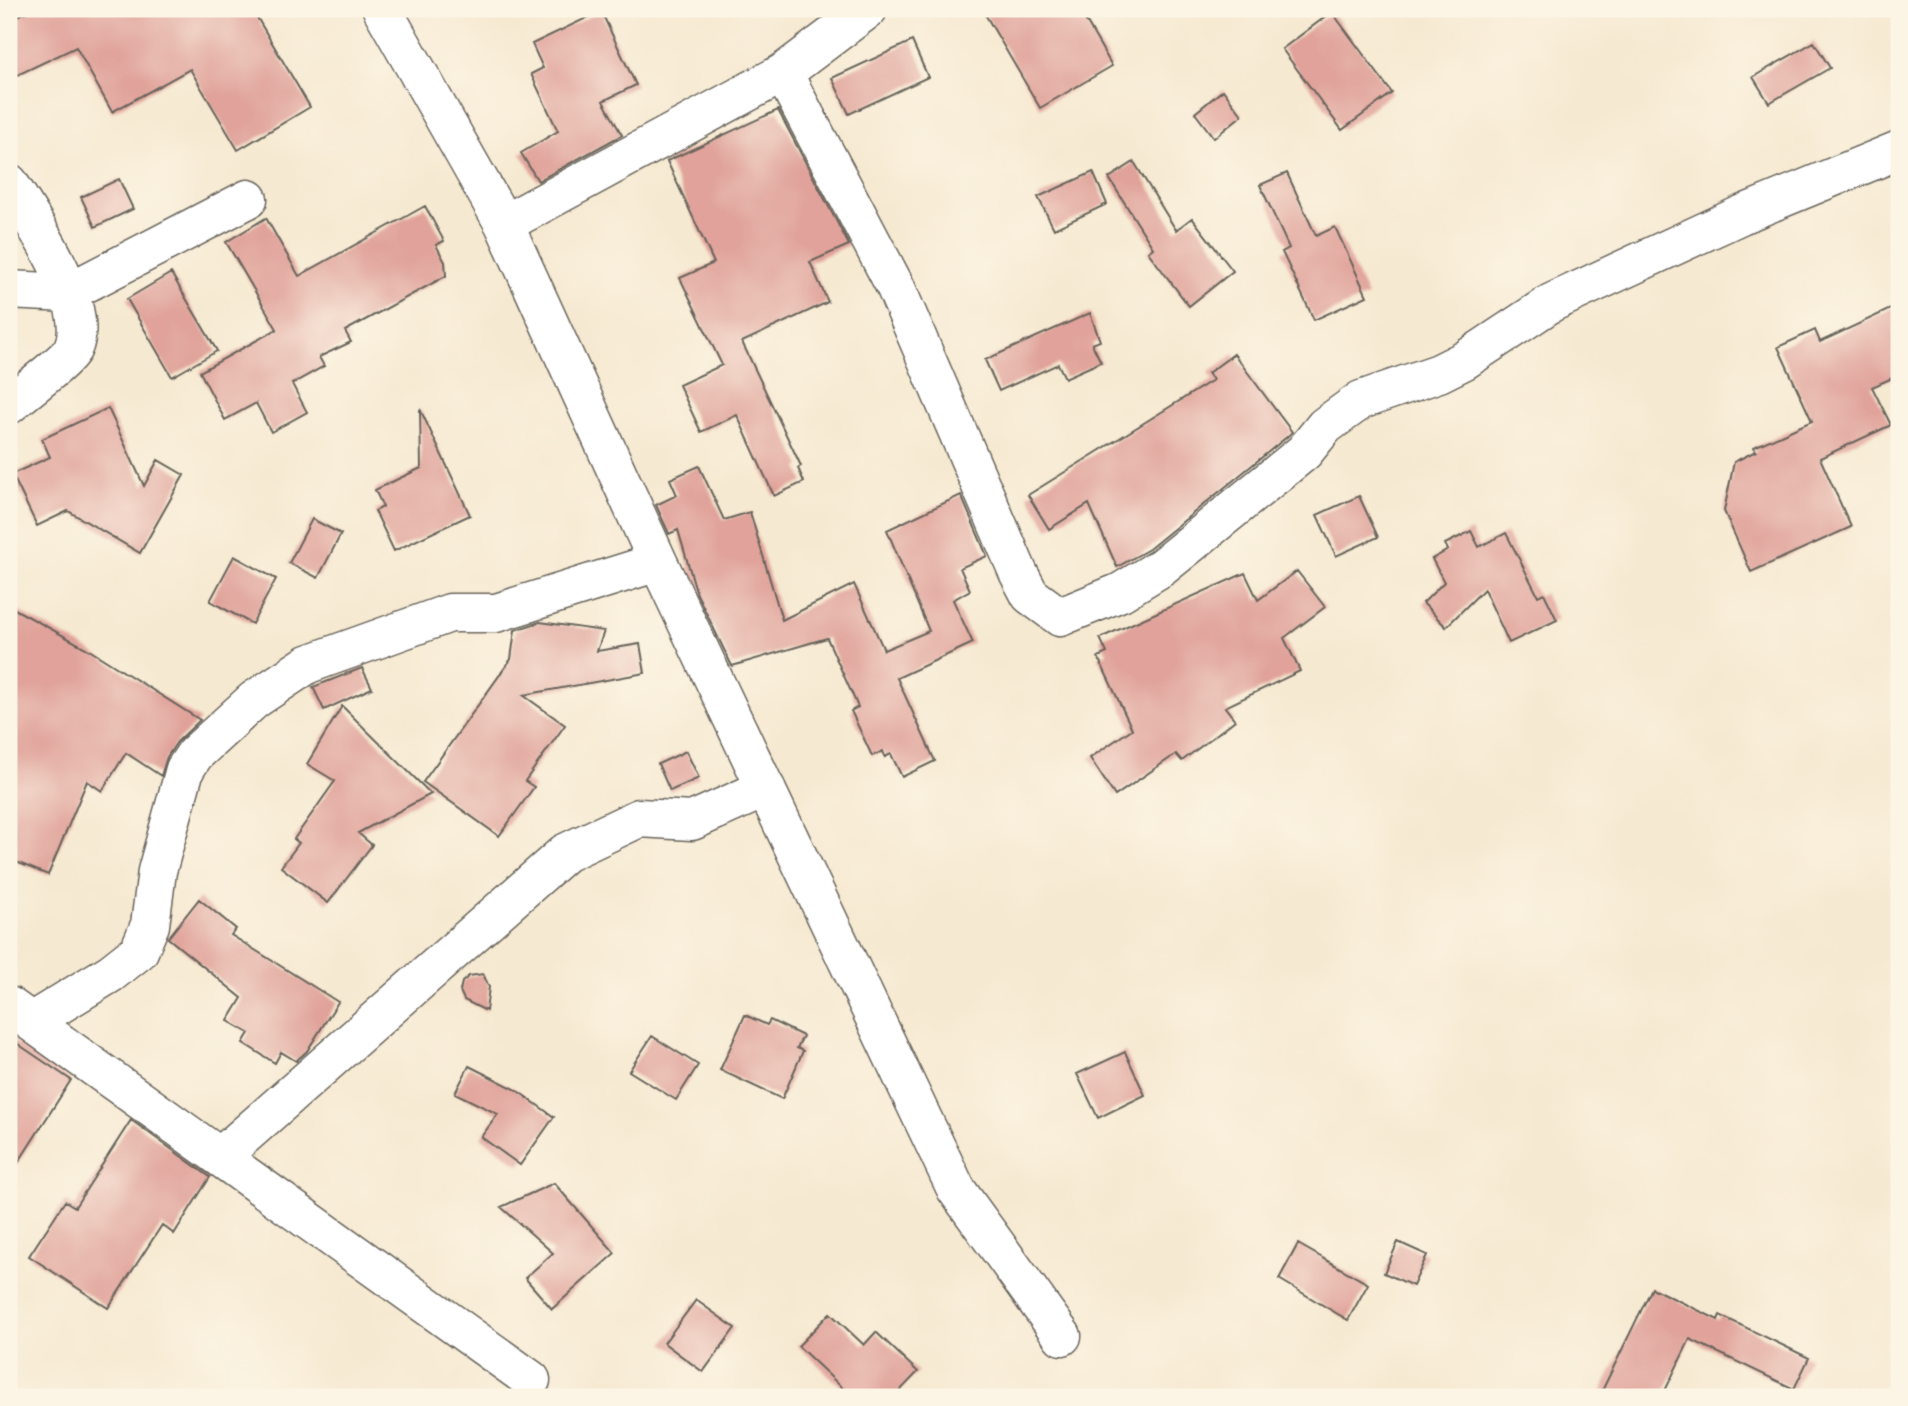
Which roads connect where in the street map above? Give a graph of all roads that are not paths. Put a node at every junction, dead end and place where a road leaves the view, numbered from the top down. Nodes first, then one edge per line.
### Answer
1 (382, 9) edge
2 (868, 9) edge
3 (783, 73) junction
4 (1899, 150) edge
5 (9, 183) edge
6 (248, 199) dead end
7 (504, 224) junction
8 (9, 290) edge
9 (67, 293) junction
10 (9, 405) edge
11 (657, 562) junction
12 (766, 788) junction
13 (20, 1014) edge
14 (220, 1157) junction
15 (1062, 1336) dead end
16 (531, 1380) dead end

1 - 7 street
2 - 3 street
3 - 4 street
3 - 7 street
5 - 9 street
6 - 9 street
7 - 11 street
8 - 9 street
9 - 10 street
11 - 12 street
11 - 13 street
12 - 14 street
12 - 15 street
13 - 14 street
14 - 16 street

